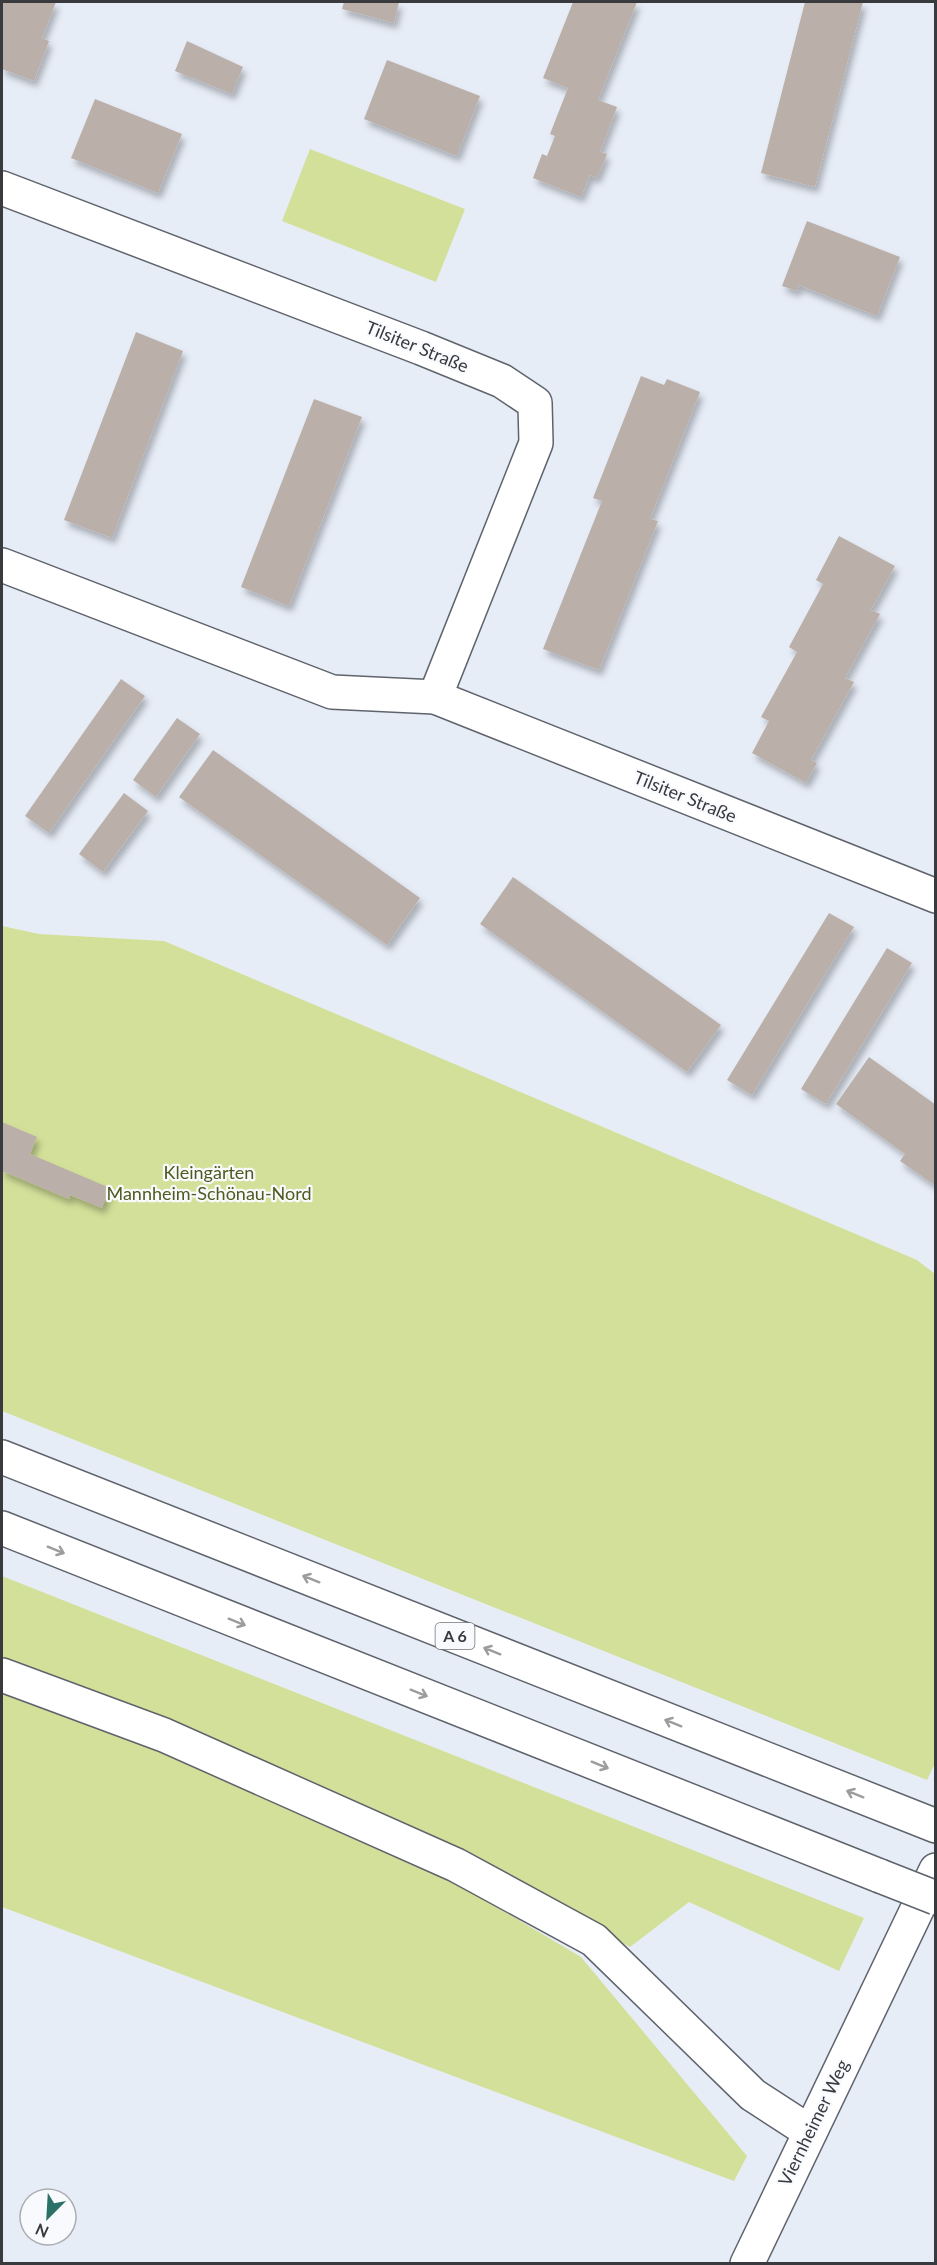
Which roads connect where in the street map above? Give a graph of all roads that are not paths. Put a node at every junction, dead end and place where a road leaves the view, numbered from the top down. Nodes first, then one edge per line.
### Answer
1 (2, 188) edge
2 (2, 564) edge
3 (435, 697) junction
4 (936, 896) edge
5 (2, 1457) edge
6 (2, 1528) edge
7 (2, 1675) edge
8 (922, 1821) edge
9 (936, 1870) edge
10 (936, 1898) edge
11 (810, 2132) junction
12 (747, 2264) edge

1 - 3 main road, Tilsiter Straße
2 - 3 main road, Tilsiter Straße
3 - 4 main road, Tilsiter Straße
8 -> 5 main road, A 6
6 -> 10 main road, bridge
7 - 11 main road
9 - 11 main road, Viernheimer Weg
11 - 12 main road, Viernheimer Weg

